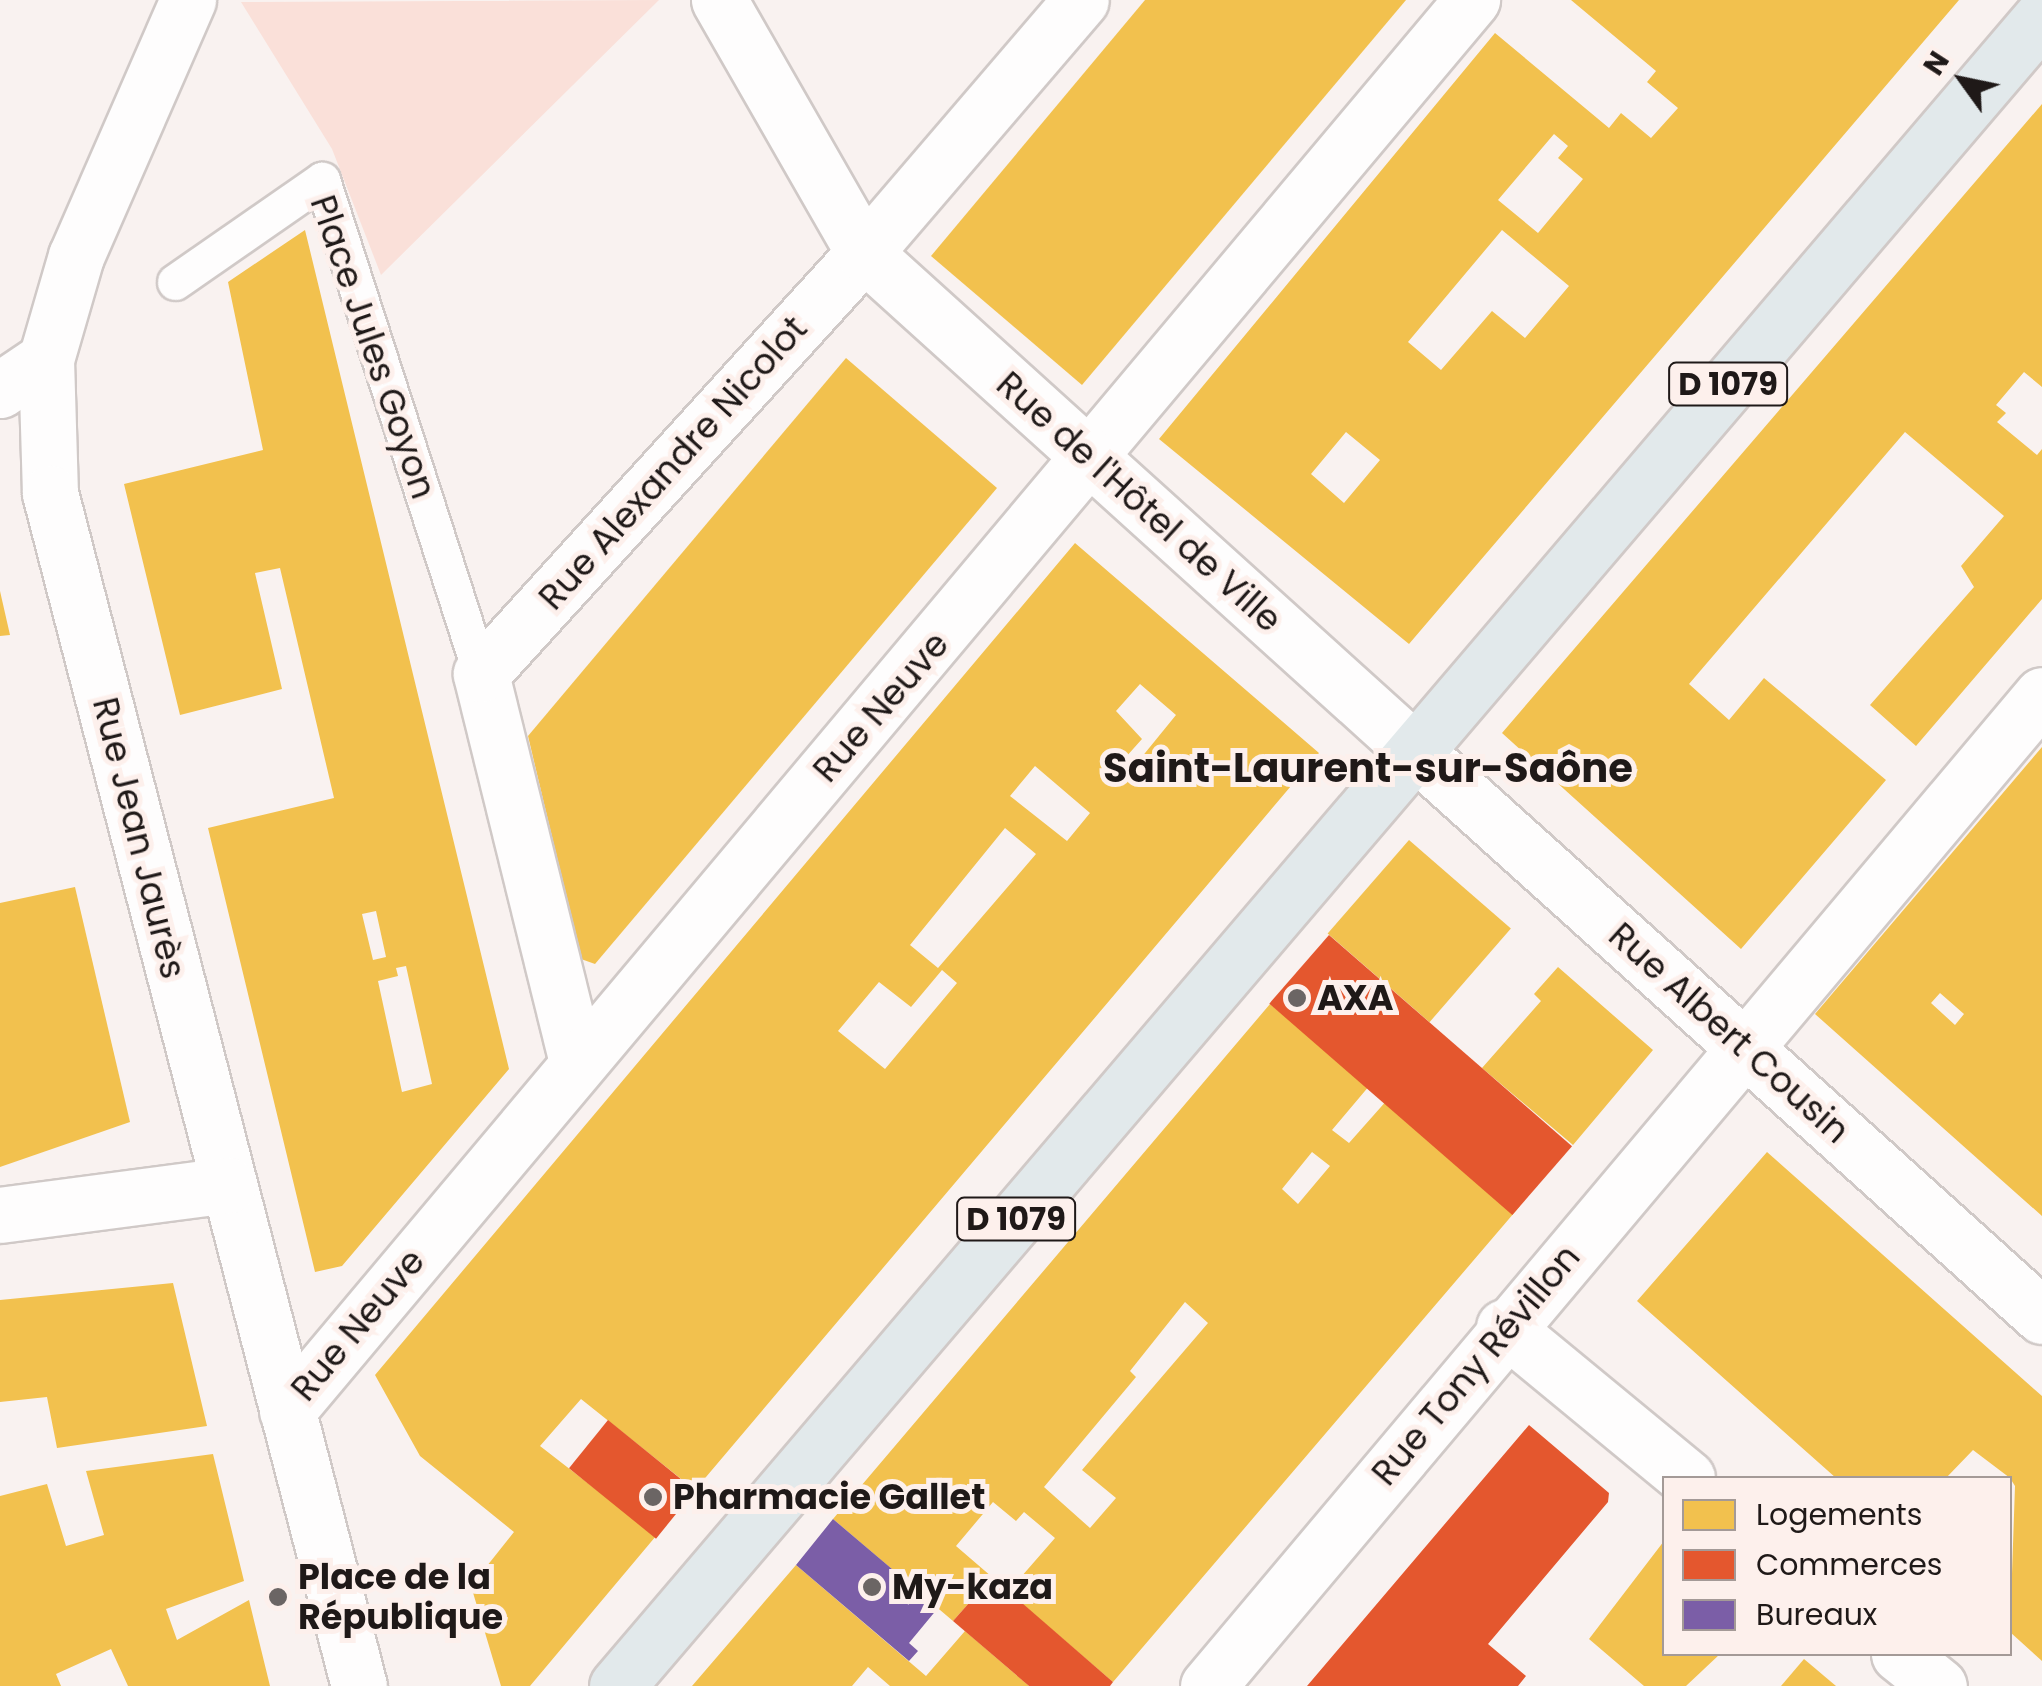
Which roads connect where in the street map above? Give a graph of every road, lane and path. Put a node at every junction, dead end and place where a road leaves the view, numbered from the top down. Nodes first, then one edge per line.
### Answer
1 (188, 0) edge
2 (719, 0) edge
3 (1081, 0) edge
4 (1472, 0) edge
5 (2042, 17) edge
6 (864, 253) junction
7 (175, 282) dead end
8 (46, 358) junction
9 (0, 390) edge
10 (1092, 459) junction
11 (482, 674) junction
12 (2042, 695) edge
13 (1414, 751) junction
14 (1746, 1046) junction
15 (578, 1062) junction
16 (228, 1185) junction
17 (0, 1216) edge
18 (2042, 1316) edge
19 (1504, 1328) junction
20 (286, 1411) junction
21 (1685, 1476) edge
22 (1901, 1656) edge
23 (359, 1686) edge
24 (617, 1686) edge
25 (1208, 1686) edge
26 (1938, 1686) edge

1 - 8 street, Rue Jean Jaurès
2 - 6 street
3 - 6 street, Rue Alexandre Nicolot
4 - 10 street, Rue Neuve
5 - 13 main road, D 1079
6 - 10 street, Rue de l'Hôtel de Ville
6 - 11 street, Rue Alexandre Nicolot
7 - 11 lane, Place Jules Goyon
8 - 9 street
8 - 16 street, Rue Jean Jaurès
10 - 13 street, Rue de l'Hôtel de Ville
10 - 15 street, Rue Neuve
11 - 15 street
12 - 14 street, Rue Tony Révillon
13 - 14 street, Rue Albert Cousin
13 - 24 main road, D 1079
14 - 18 street, Rue Albert Cousin
14 - 19 street, Rue Tony Révillon
15 - 20 street, Rue Neuve
16 - 17 street
16 - 20 street, Rue Jean Jaurès
19 - 21 street
19 - 25 street, Rue Tony Révillon
20 - 23 street, Rue Jean Jaurès
22 - 26 street

